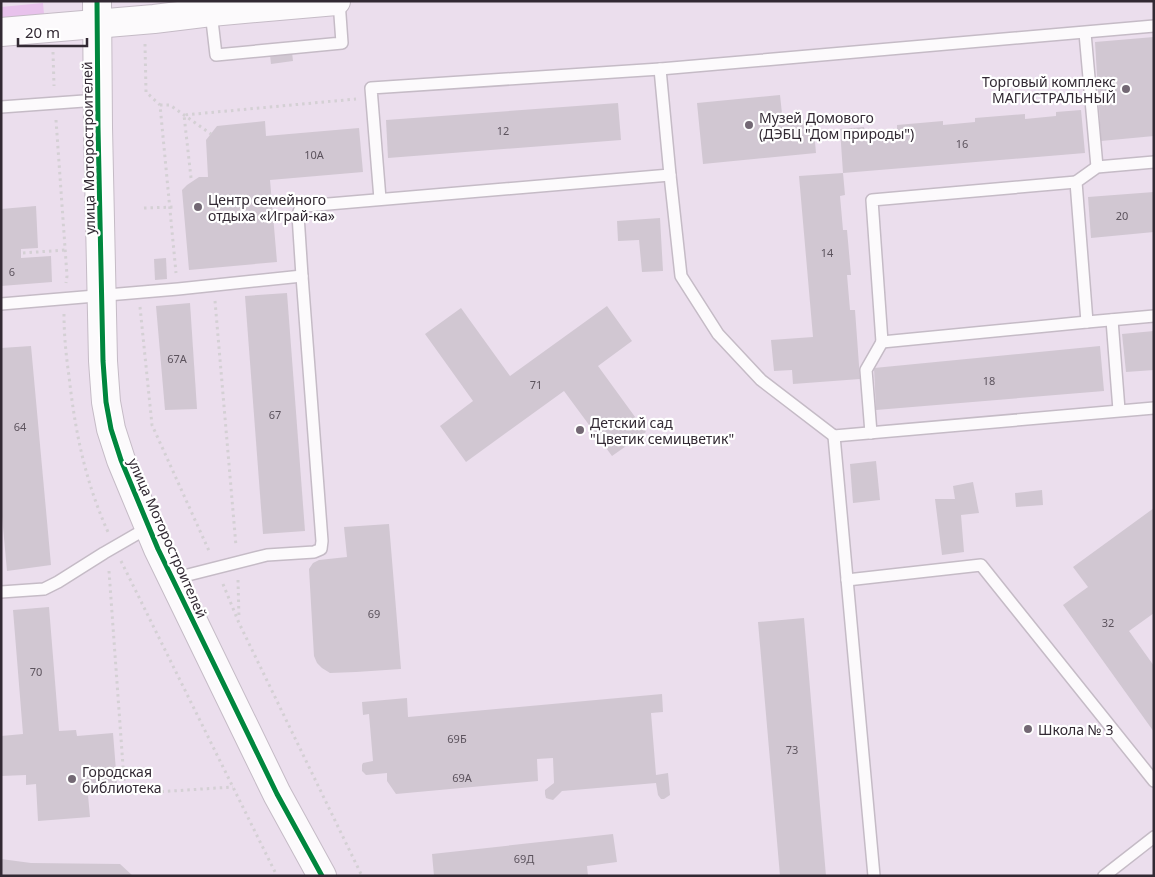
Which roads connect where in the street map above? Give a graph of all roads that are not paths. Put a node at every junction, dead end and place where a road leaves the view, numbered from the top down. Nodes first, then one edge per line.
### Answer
1 (337, 1) edge
2 (98, 12) edge
3 (211, 12) junction
4 (1154, 26) edge
5 (1, 32) edge
6 (1085, 32) junction
7 (660, 69) junction
8 (98, 100) junction
9 (1, 108) edge
10 (1154, 162) edge
11 (1097, 167) junction
12 (670, 175) junction
13 (1076, 182) junction
14 (380, 199) junction
15 (302, 276) junction
16 (102, 296) junction
17 (1, 304) edge
18 (1154, 316) edge
19 (1112, 320) junction
20 (1087, 322) junction
21 (882, 342) junction
22 (1154, 408) edge
23 (1119, 410) junction
24 (871, 433) junction
25 (834, 436) junction
26 (149, 527) junction
27 (172, 578) junction
28 (847, 580) junction
29 (1, 592) edge
30 (1154, 781) edge
31 (1154, 837) edge
32 (322, 876) edge
33 (874, 876) edge
34 (1104, 876) edge

1 - 3 street
1 - 3 lane
2 - 3 street
2 - 5 street
2 - 8 street, улица Моторостроителей
4 - 6 lane
6 - 7 lane
6 - 11 lane
7 - 12 lane
7 - 14 lane
8 - 9 lane
8 - 16 street, улица Моторостроителей
10 - 11 lane
11 - 13 lane
12 - 14 lane
12 - 25 lane
13 - 20 lane
13 - 21 lane
14 - 15 lane
15 - 16 lane
15 - 27 lane
16 - 17 lane
16 - 26 street, улица Моторостроителей
18 - 19 lane
19 - 20 lane
19 - 23 lane
20 - 21 lane
21 - 24 lane
22 - 23 lane
23 - 24 lane
24 - 25 lane
25 - 28 lane
26 - 27 street, улица Моторостроителей
26 - 29 lane
27 - 32 street, улица Моторостроителей
28 - 30 lane
28 - 33 lane
31 - 34 lane

